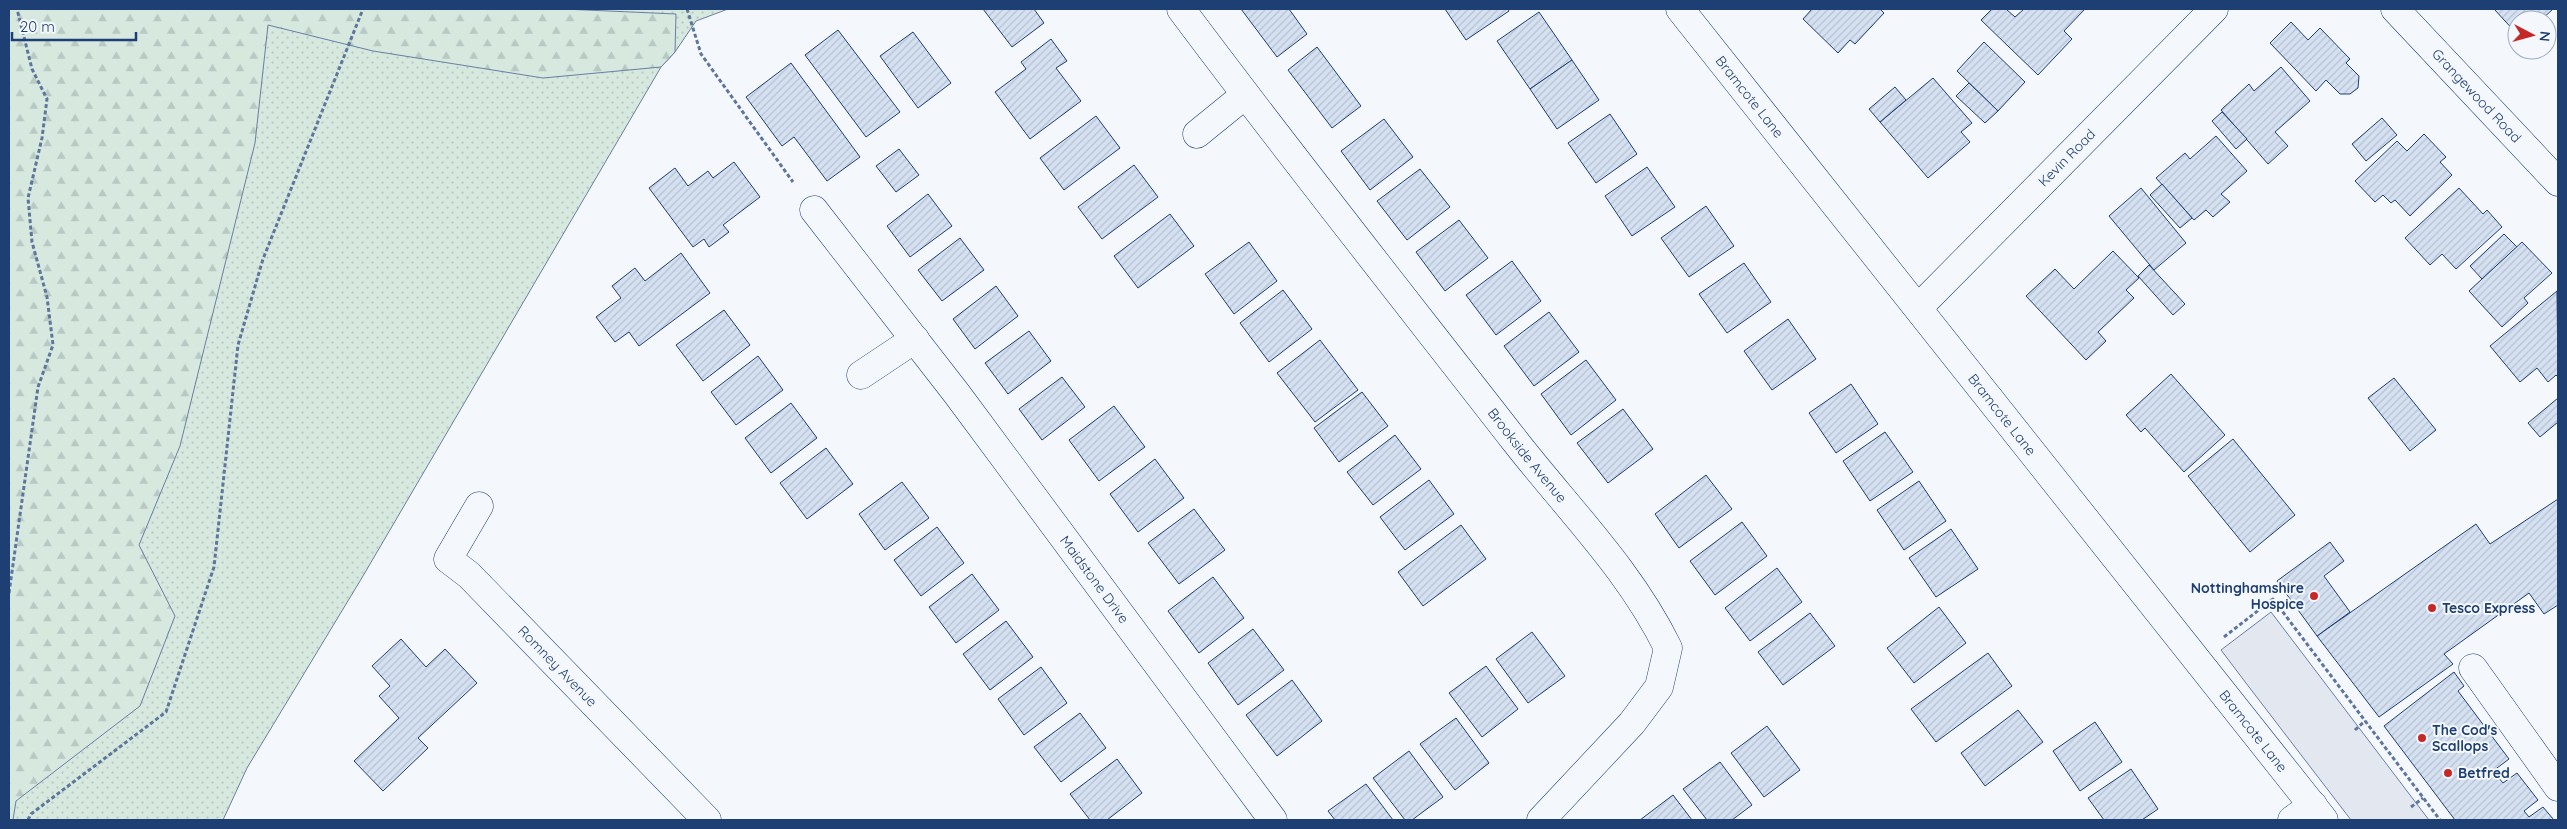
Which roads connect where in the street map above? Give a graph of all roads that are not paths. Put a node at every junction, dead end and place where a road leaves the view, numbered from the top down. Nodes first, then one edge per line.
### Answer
1 (1181, 9) edge
2 (1680, 9) edge
3 (2214, 9) edge
4 (2395, 9) edge
5 (1245, 95) junction
6 (1197, 134) dead end
7 (2558, 182) edge
8 (814, 210) road end
9 (1919, 307) junction
10 (915, 338) junction
11 (861, 375) dead end
12 (479, 506) dead end
13 (2473, 668) dead end
14 (2558, 787) edge
15 (2310, 815) edge
16 (707, 820) edge
17 (1273, 820) edge
18 (1541, 820) edge

1 - 5 street, Brookside Avenue
2 - 9 street, Bramcote Lane
3 - 9 street, Kevin Road
4 - 7 street, Grangewood Road
5 - 6 street
5 - 18 street, Brookside Avenue
8 - 10 street, Maidstone Drive
9 - 15 street, Bramcote Lane
10 - 11 street
10 - 17 street, Maidstone Drive
12 - 16 street, Romney Avenue
13 - 14 street

